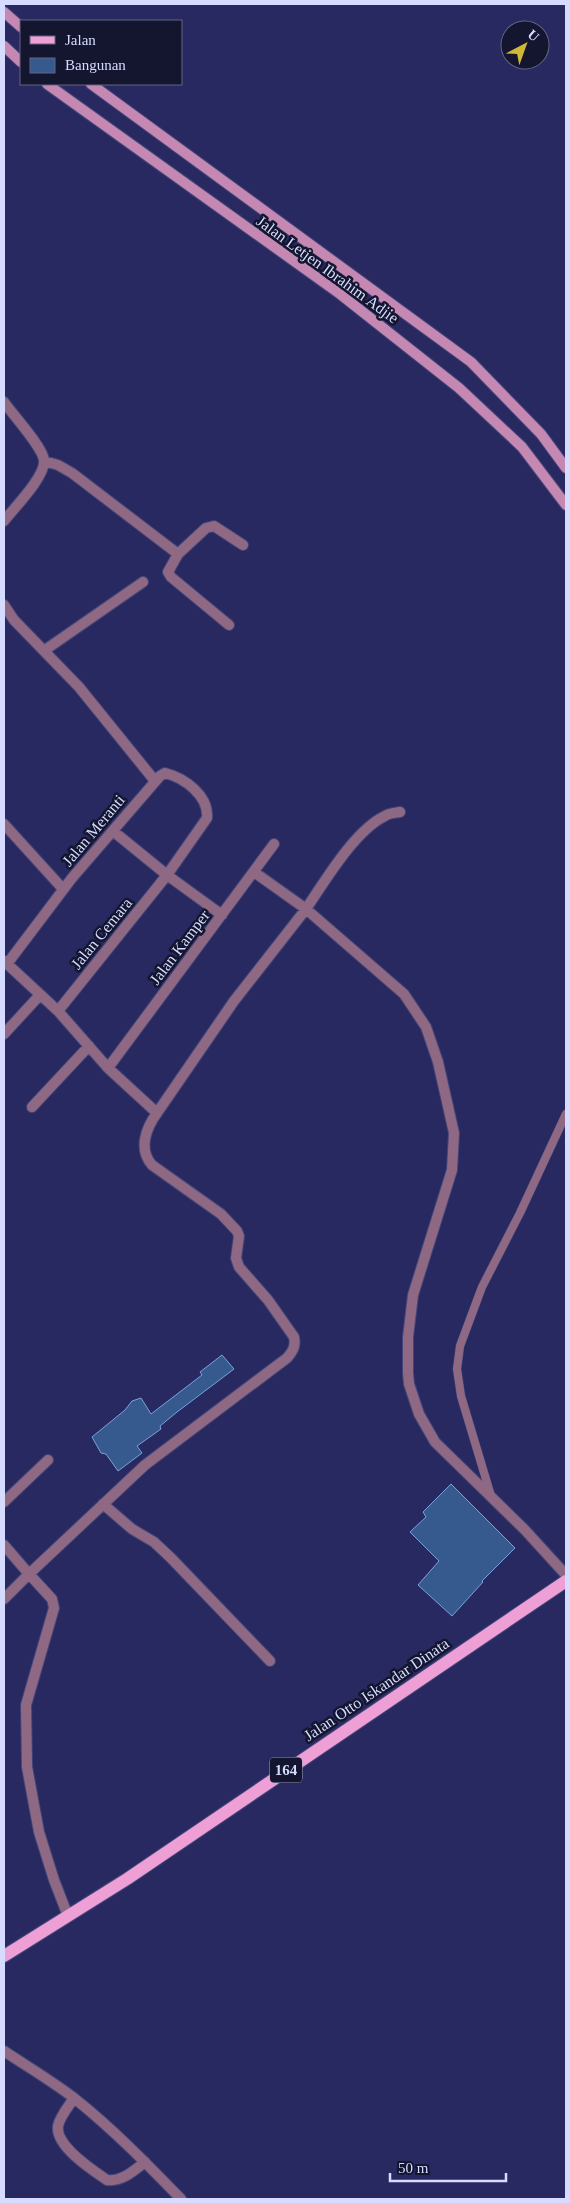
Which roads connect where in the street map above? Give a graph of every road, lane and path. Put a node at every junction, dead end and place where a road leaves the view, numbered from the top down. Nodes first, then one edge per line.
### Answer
1 (4, 12) edge
2 (20, 26) edge
3 (4, 46) edge
4 (20, 61) edge
5 (48, 85) edge
6 (92, 85) edge
7 (4, 402) edge
8 (44, 461) junction
9 (566, 468) edge
10 (566, 505) edge
11 (4, 521) edge
12 (243, 545) dead end
13 (178, 554) junction
14 (143, 582) dead end
15 (4, 605) edge
16 (229, 625) dead end
17 (45, 650) junction
18 (155, 781) junction
19 (400, 812) dead end
20 (4, 824) edge
21 (112, 831) junction
22 (274, 844) dead end
23 (254, 872) junction
24 (167, 875) junction
25 (63, 889) junction
26 (306, 909) junction
27 (222, 914) junction
28 (5, 963) edge
29 (39, 996) junction
30 (58, 1011) junction
31 (4, 1034) edge
32 (89, 1046) junction
33 (108, 1068) junction
34 (32, 1107) dead end
35 (157, 1112) junction
36 (566, 1114) edge
37 (48, 1460) dead end
38 (492, 1499) junction
39 (4, 1502) edge
40 (103, 1504) junction
41 (4, 1545) edge
42 (29, 1574) junction
43 (566, 1575) edge
44 (566, 1580) edge
45 (4, 1599) edge
46 (270, 1661) dead end
47 (68, 1916) junction
48 (4, 1956) edge
49 (4, 2051) edge
50 (74, 2098) junction
51 (145, 2162) junction
52 (181, 2199) edge

1 - 2 street
3 - 4 street
5 - 10 street, Jalan Letjen Ibrahim Adjie
6 - 9 street, Jalan Letjen Ibrahim Adjie
7 - 8 street
8 - 11 street
8 - 13 street
12 - 13 street
13 - 16 street
14 - 17 street
15 - 17 street
17 - 18 street
18 - 21 street, Jalan Meranti
18 - 24 street, Jalan Cemara
19 - 26 street
20 - 25 street
21 - 24 street
21 - 25 street, Jalan Meranti
22 - 23 street, Jalan Kamper
23 - 26 street
23 - 27 street, Jalan Kamper
24 - 27 street
24 - 30 street, Jalan Cemara
25 - 28 street, Jalan Meranti
26 - 35 street
26 - 38 street
27 - 33 street, Jalan Kamper
28 - 29 street
29 - 30 street
29 - 31 street
30 - 32 street
32 - 33 street
32 - 34 street
33 - 35 street
35 - 40 street
36 - 38 lane
37 - 39 street
38 - 43 street
40 - 42 street
40 - 46 street
41 - 42 street
42 - 45 street
42 - 47 street
44 - 47 main road, Jalan Otto Iskandar Dinata / 164
47 - 48 main road, Jalan Otto Iskandar Dinata / 164
49 - 50 street
50 - 51 street
50 - 51 street
51 - 52 street

